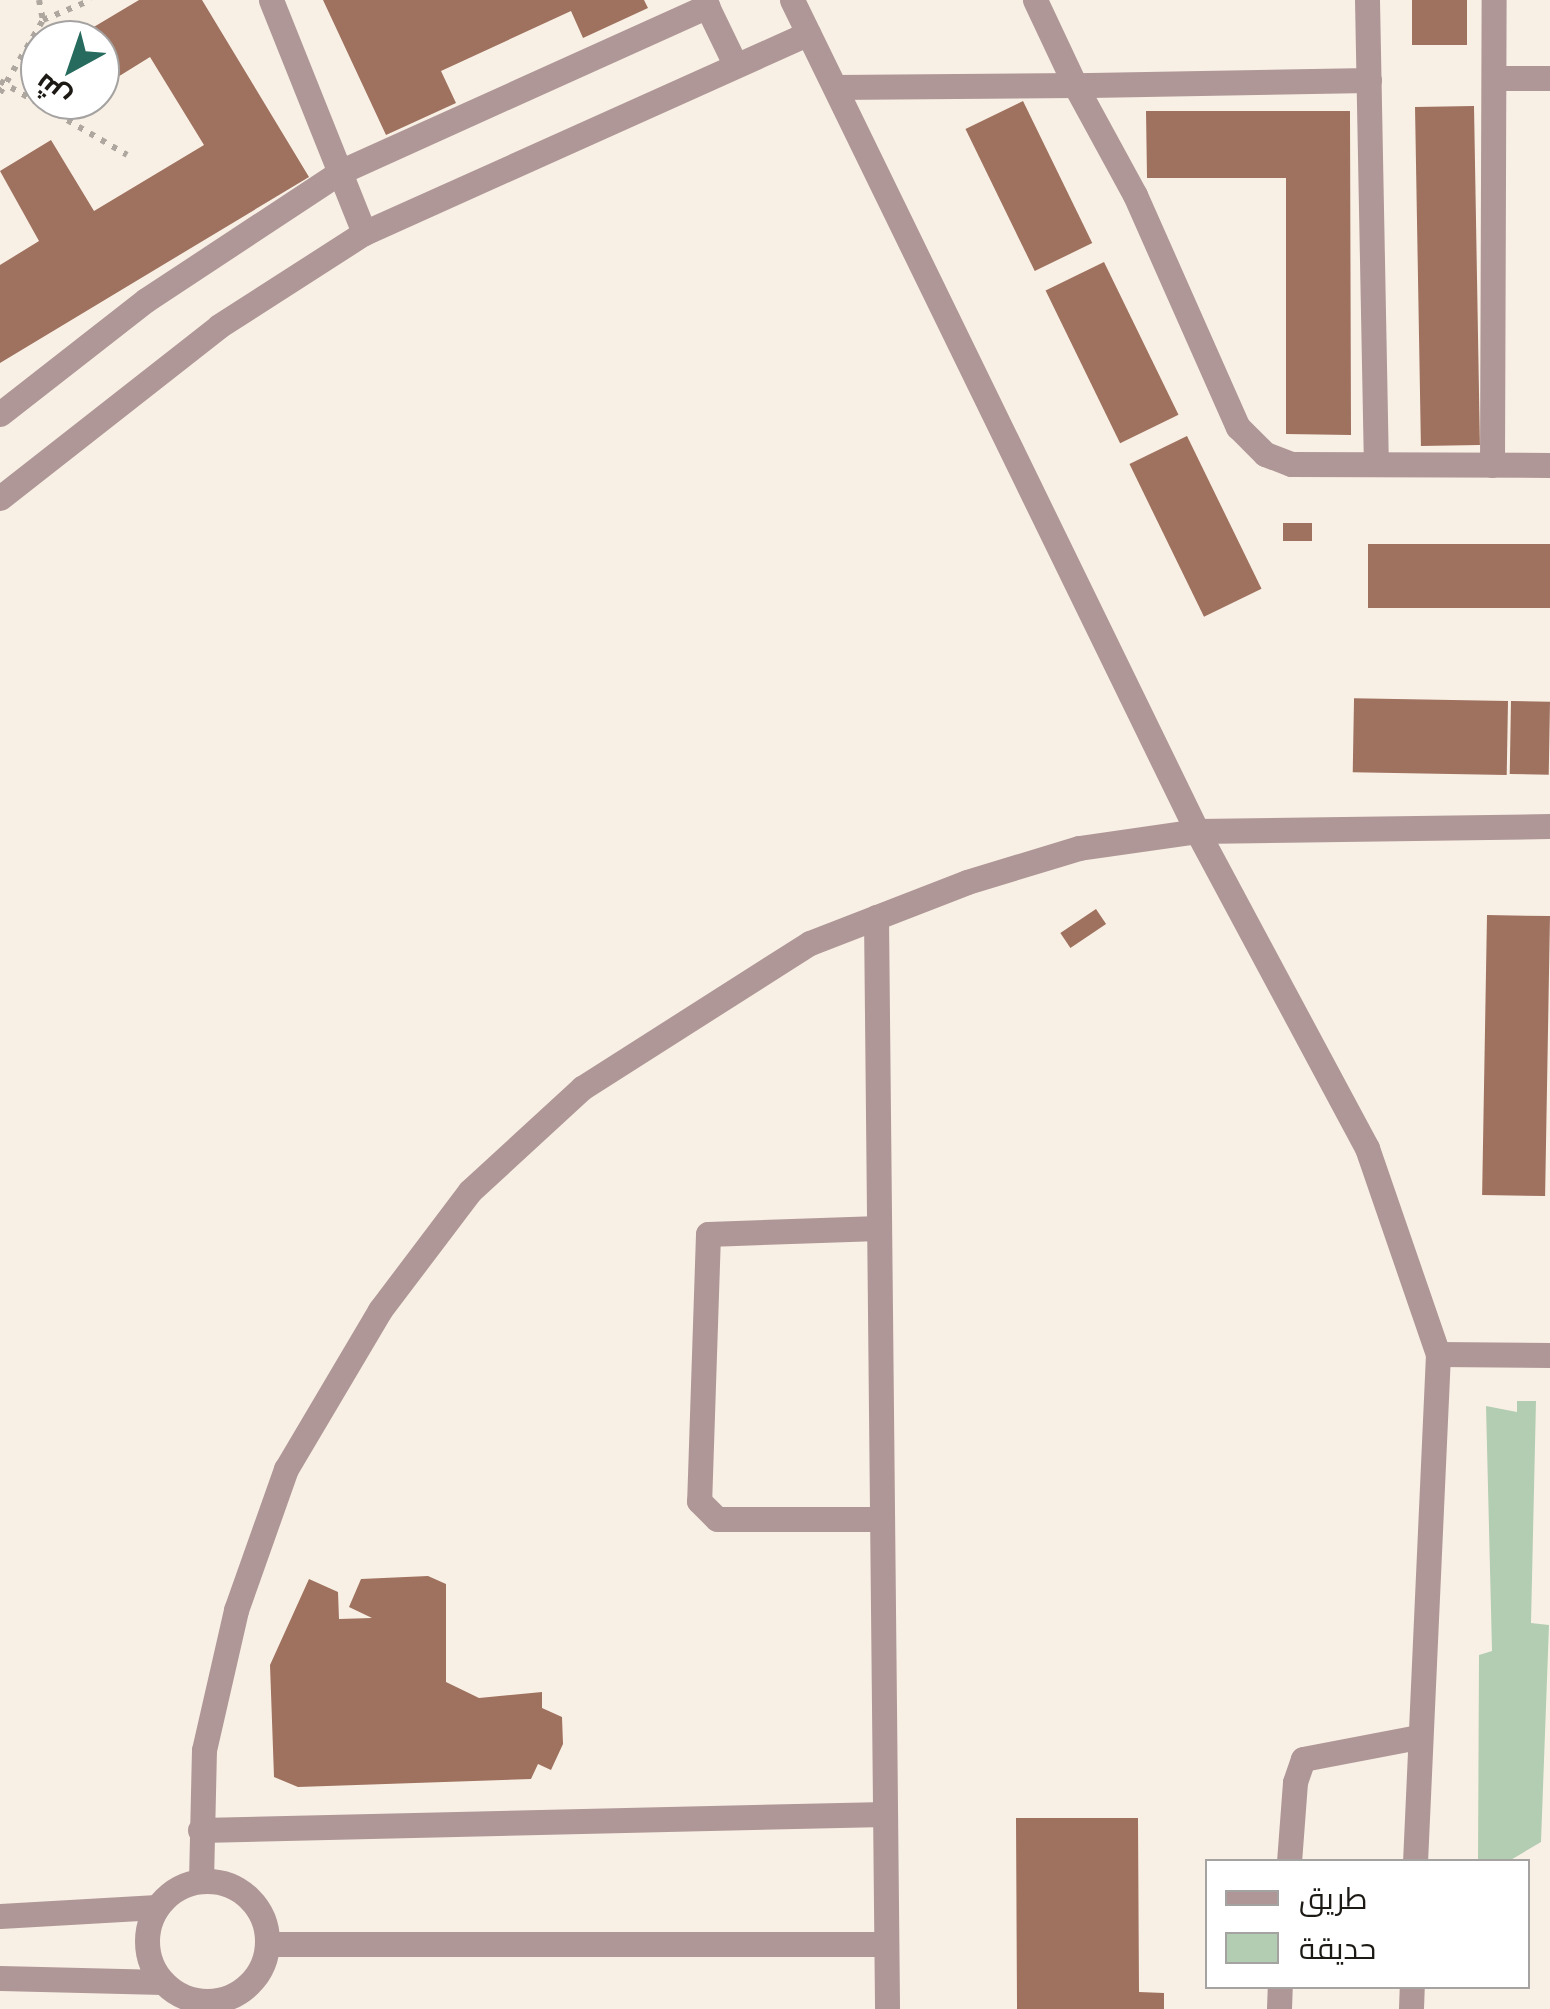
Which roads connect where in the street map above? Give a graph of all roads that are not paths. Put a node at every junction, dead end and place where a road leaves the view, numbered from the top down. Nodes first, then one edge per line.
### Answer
1 (270, 0) edge
2 (792, 0) edge
3 (1034, 0) edge
4 (1368, 0) edge
5 (1494, 0) edge
6 (705, 3) edge
7 (808, 33) junction
8 (736, 64) junction
9 (1496, 78) junction
10 (1550, 78) edge
11 (1369, 80) junction
12 (1075, 85) junction
13 (835, 87) junction
14 (342, 171) junction
15 (364, 233) junction
16 (0, 414) edge
17 (1376, 461) junction
18 (1492, 464) junction
19 (1550, 465) edge
20 (0, 498) edge
21 (1550, 826) edge
22 (1198, 832) junction
23 (876, 917) junction
24 (879, 1228) junction
25 (1438, 1354) junction
26 (1550, 1355) edge
27 (882, 1519) junction
28 (1418, 1737) junction
29 (884, 1814) junction
30 (200, 1830) junction
31 (1289, 1859) edge
32 (1415, 1859) edge
33 (201, 1881) junction
34 (157, 1907) junction
35 (0, 1916) edge
36 (268, 1944) junction
37 (886, 1944) junction
38 (148, 1952) junction
39 (0, 1978) edge
40 (128, 1980) junction
41 (163, 1982) junction
42 (195, 2004) edge
43 (887, 2009) edge

1 - 14 street
2 - 7 street
3 - 12 street
4 - 11 street
5 - 9 street
6 - 8 street
6 - 14 street
7 - 8 street
7 - 13 street
8 - 15 street
9 - 10 street
9 - 18 street
11 - 12 street
11 - 17 street
12 - 13 street
12 - 17 street
13 - 22 street
14 - 15 street
14 - 16 street
15 - 20 street
17 - 18 street
18 - 19 street
21 - 22 street
22 - 23 street
22 - 25 street
23 - 24 street
23 - 30 street
24 - 27 street
24 - 27 street
25 - 26 street
25 - 28 street
27 - 29 street
28 - 31 street
28 - 32 street
29 - 30 street
29 - 37 street
30 - 33 street
33 - 34 street
33 - 36 street
34 - 35 street
34 - 38 street
36 - 37 street
36 - 42 street
37 - 43 street
38 - 40 street
38 - 41 street
39 - 40 street
40 - 41 street
41 - 42 street

